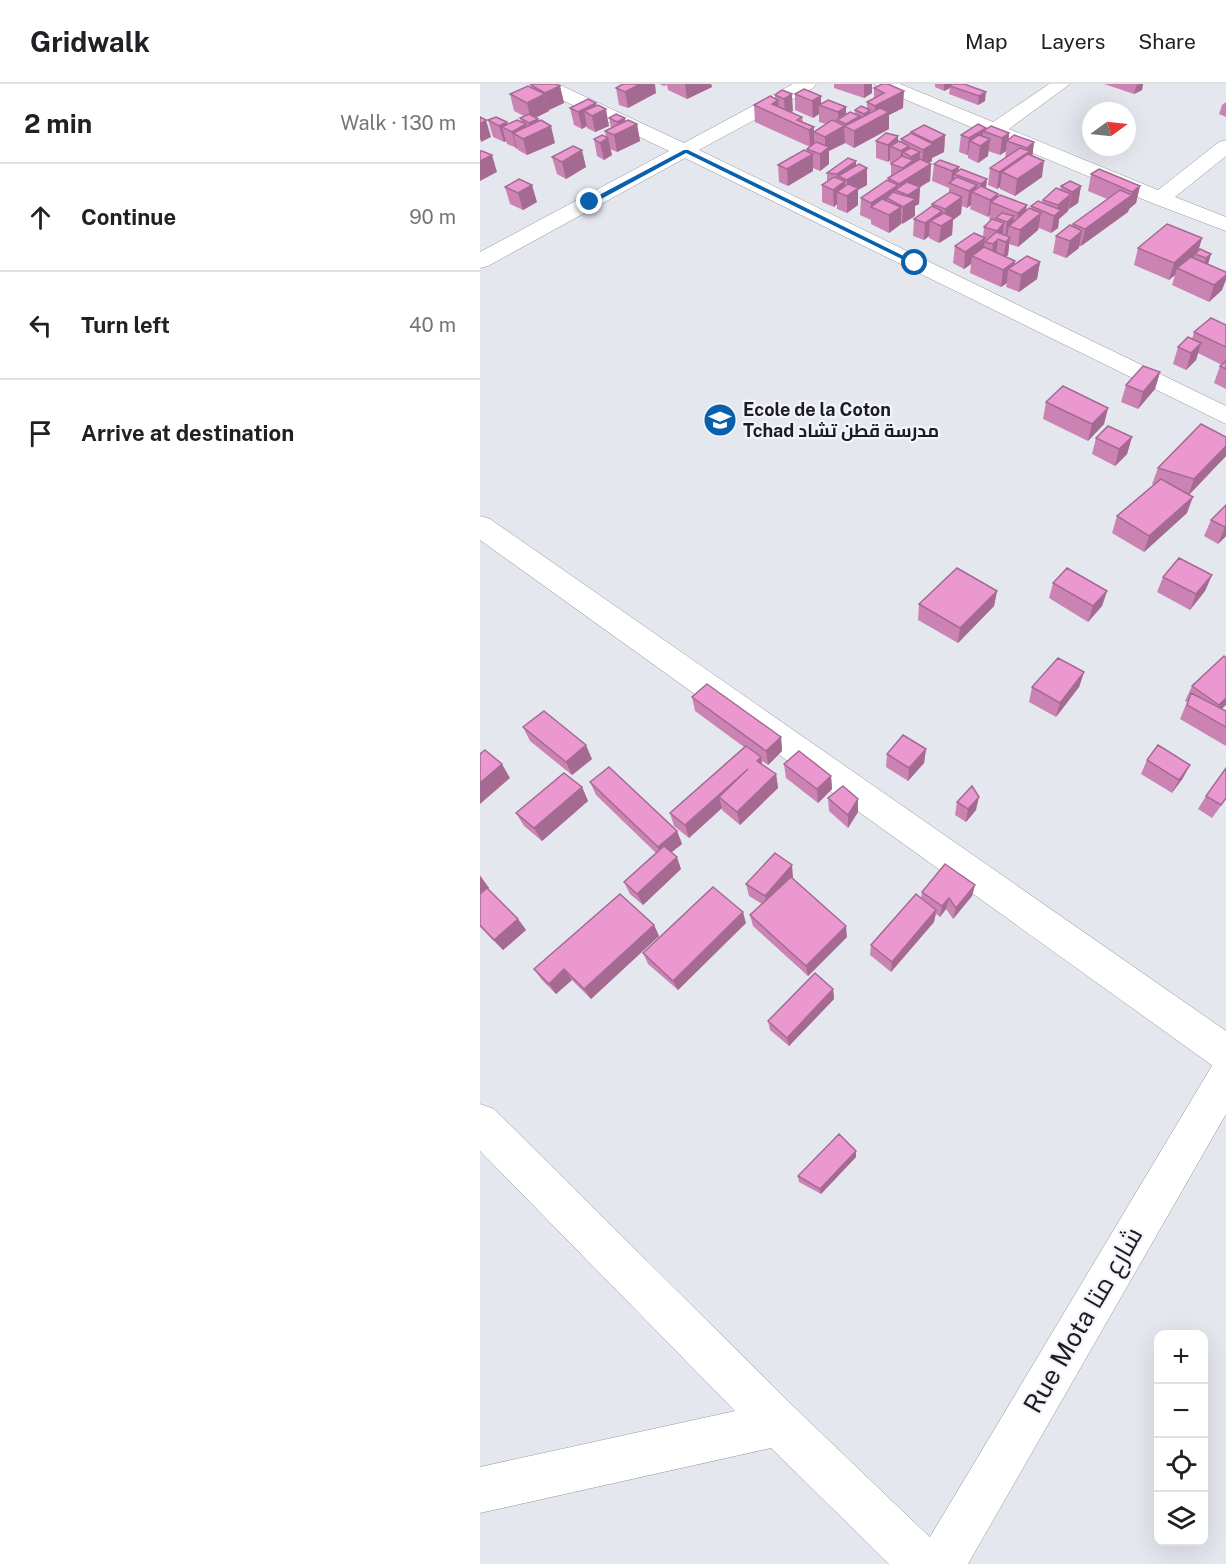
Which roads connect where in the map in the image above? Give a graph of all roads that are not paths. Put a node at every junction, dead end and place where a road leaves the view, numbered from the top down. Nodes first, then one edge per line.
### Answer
1 (543, 84) edge
2 (807, 84) edge
3 (884, 84) edge
4 (1061, 84) edge
5 (994, 130) junction
6 (1226, 146) edge
7 (686, 151) junction
8 (1159, 199) junction
9 (1226, 225) edge
10 (484, 254) edge
11 (1226, 416) edge
12 (480, 526) edge
13 (1226, 1053) edge
14 (1226, 1077) edge
15 (480, 1123) edge
16 (779, 1424) junction
17 (480, 1490) edge
18 (924, 1564) edge
19 (940, 1564) edge

1 - 7 main road
2 - 7 main road
3 - 5 main road
4 - 5 main road
5 - 8 main road
6 - 8 main road
7 - 10 main road
7 - 11 main road
8 - 9 main road
12 - 13 main road
14 - 19 main road, Rue Mota شارع متا
15 - 16 main road
16 - 17 main road
16 - 18 main road

